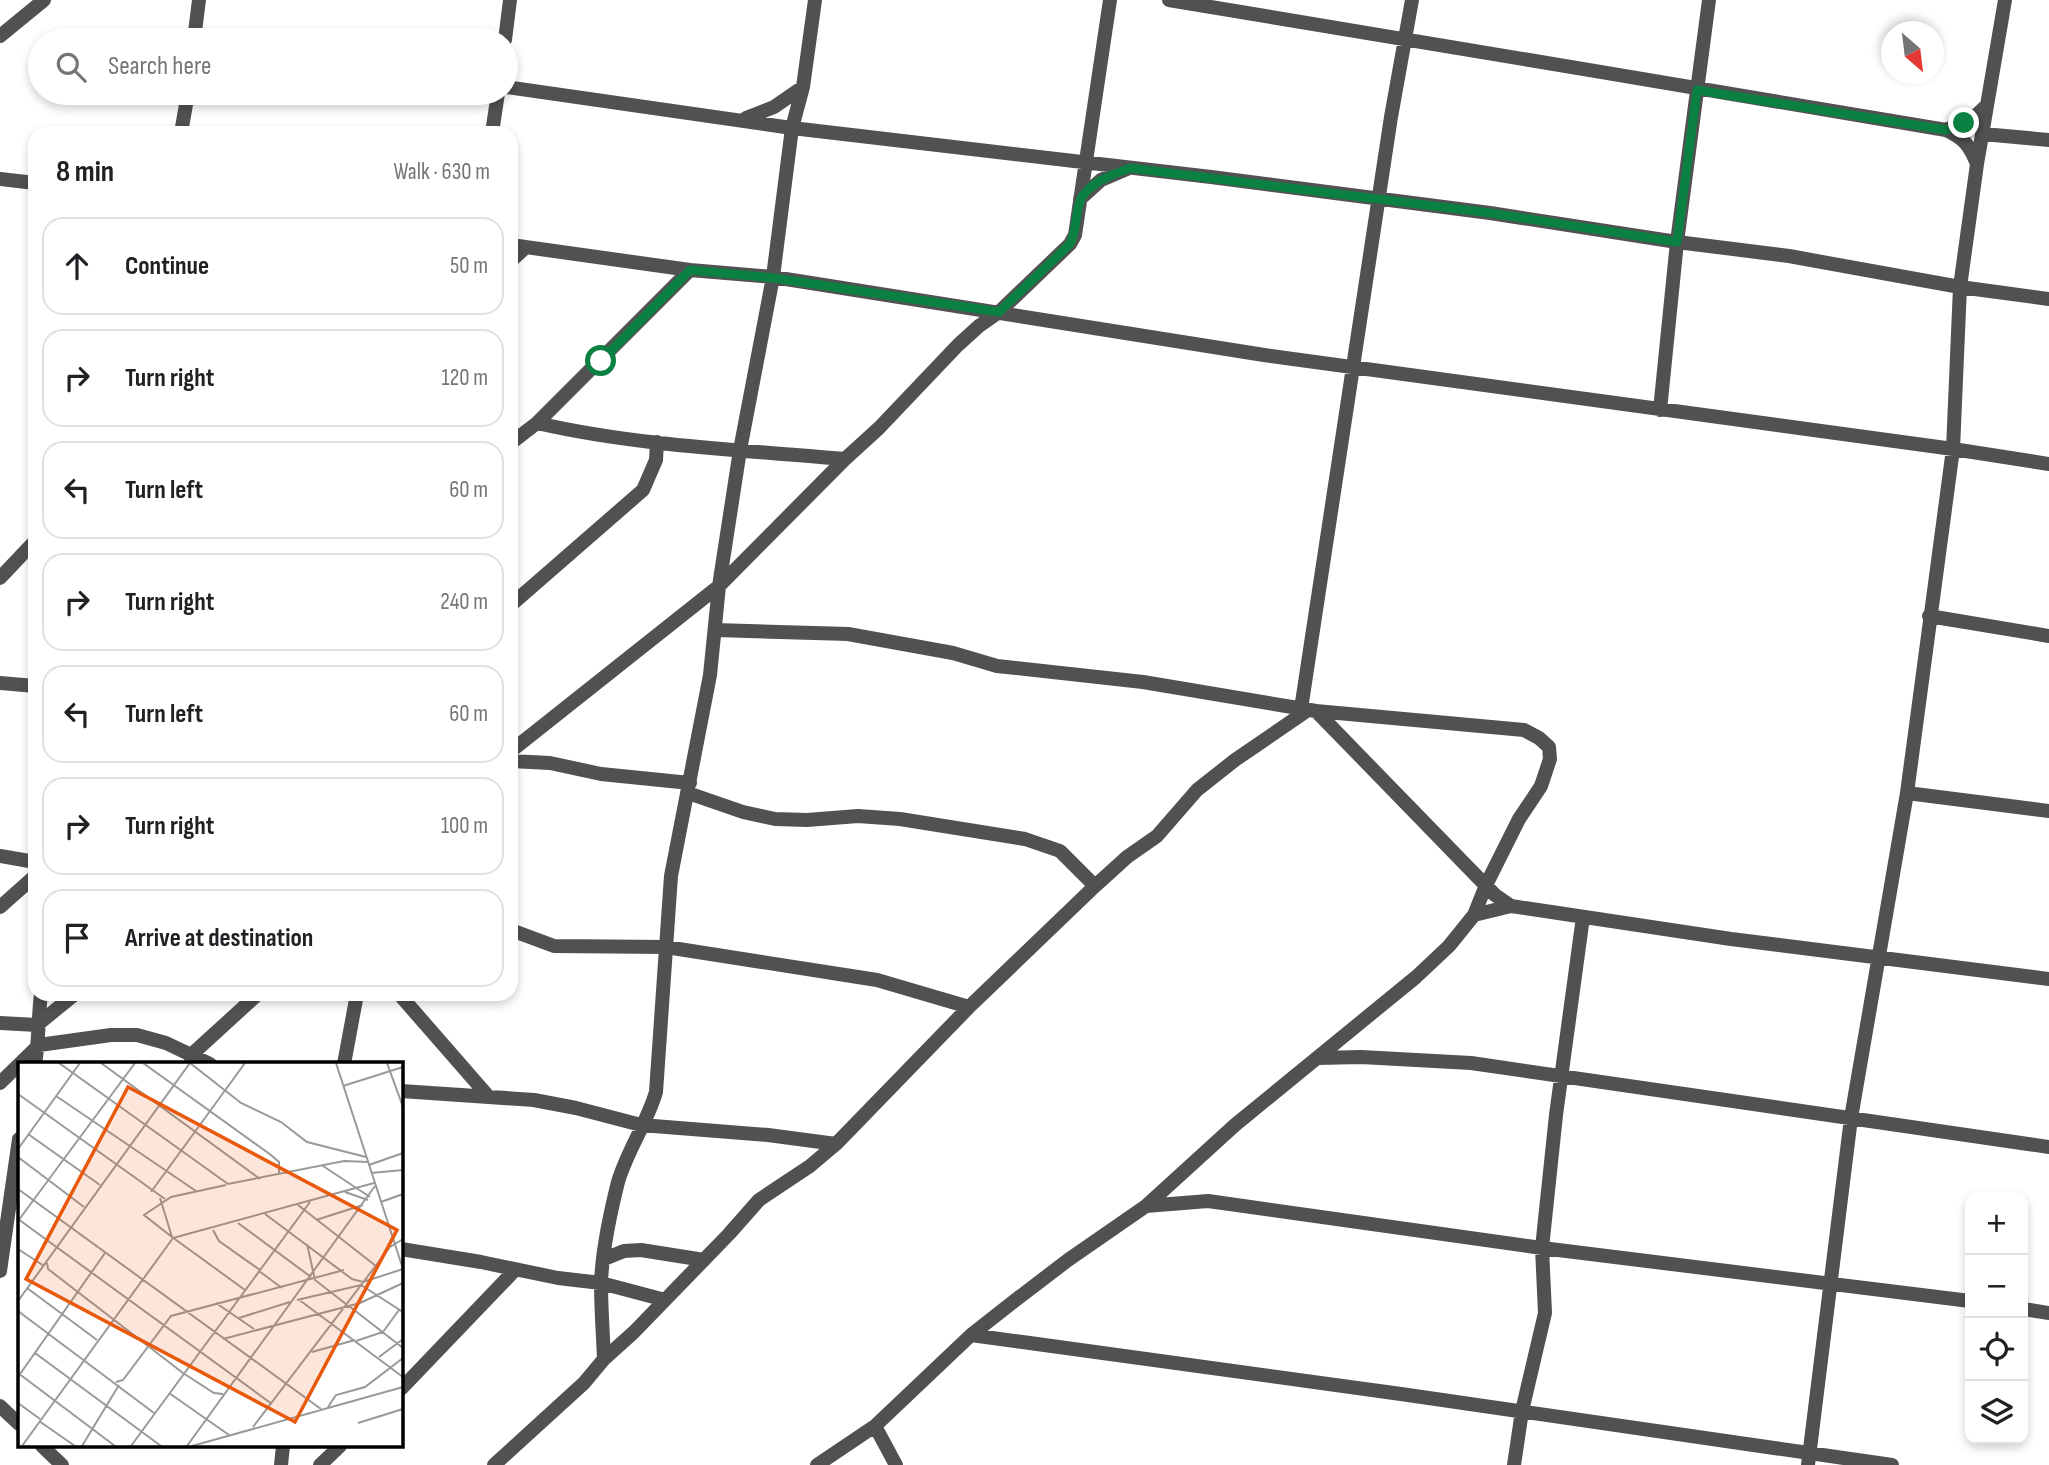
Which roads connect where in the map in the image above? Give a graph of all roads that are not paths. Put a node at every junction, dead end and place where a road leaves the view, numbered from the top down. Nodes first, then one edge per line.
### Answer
1 (44, 0) edge
2 (199, 0) edge
3 (510, 0) edge
4 (815, 0) edge
5 (1110, 0) edge
6 (1169, 0) edge
7 (1412, 0) edge
8 (1709, 0) edge
9 (2005, 0) edge
10 (195, 28) edge
11 (506, 28) edge
12 (0, 36) edge
13 (1405, 37) junction
14 (803, 88) junction
15 (518, 89) edge
16 (1697, 90) junction
17 (186, 105) edge
18 (496, 105) edge
19 (1987, 105) junction
20 (740, 119) junction
21 (182, 126) edge
22 (493, 126) edge
23 (792, 128) junction
24 (1946, 130) junction
25 (1983, 134) junction
26 (2049, 140) edge
27 (1086, 162) junction
28 (1977, 164) junction
29 (1130, 168) junction
30 (0, 179) edge
31 (28, 182) edge
32 (1080, 199) junction
33 (1379, 199) junction
34 (1677, 242) junction
35 (518, 246) edge
36 (690, 270) junction
37 (774, 278) junction
38 (1959, 287) junction
39 (2049, 299) edge
40 (999, 312) junction
41 (1354, 367) junction
42 (1660, 410) junction
43 (537, 423) junction
44 (518, 438) edge
45 (657, 442) junction
46 (1954, 449) junction
47 (740, 450) junction
48 (845, 459) junction
49 (2049, 464) edge
50 (28, 548) edge
51 (0, 578) edge
52 (719, 586) junction
53 (518, 599) edge
54 (1929, 616) junction
55 (716, 630) junction
56 (2049, 636) edge
57 (0, 683) edge
58 (28, 685) edge
59 (1308, 710) junction
60 (518, 745) edge
61 (518, 761) edge
62 (689, 788) junction
63 (1907, 793) junction
64 (2049, 811) edge
65 (0, 856) edge
66 (28, 861) edge
67 (28, 882) edge
68 (1095, 886) junction
69 (1486, 886) junction
70 (1511, 906) junction
71 (0, 907) edge
72 (1474, 915) junction
73 (1583, 917) junction
74 (518, 933) edge
75 (666, 947) junction
76 (1879, 956) junction
77 (2049, 979) edge
78 (40, 1001) edge
79 (66, 1001) edge
80 (250, 1001) edge
81 (356, 1001) edge
82 (405, 1001) edge
83 (969, 1007) junction
84 (0, 1023) edge
85 (37, 1025) junction
86 (39, 1045) junction
87 (190, 1056) junction
88 (1317, 1058) junction
89 (22, 1062) edge
90 (35, 1062) edge
91 (205, 1062) edge
92 (344, 1062) edge
93 (18, 1065) edge
94 (1562, 1076) junction
95 (0, 1083) edge
96 (402, 1091) edge
97 (488, 1096) junction
98 (1851, 1118) junction
99 (641, 1125) junction
100 (836, 1144) junction
101 (2049, 1147) edge
102 (18, 1150) edge
103 (15, 1184) edge
104 (1146, 1206) junction
105 (1542, 1248) junction
106 (402, 1249) edge
107 (604, 1259) junction
108 (704, 1260) junction
109 (514, 1270) junction
110 (0, 1271) edge
111 (601, 1283) junction
112 (1831, 1283) junction
113 (665, 1300) junction
114 (1965, 1300) edge
115 (2028, 1310) edge
116 (2049, 1313) edge
117 (971, 1335) junction
118 (604, 1359) junction
119 (402, 1388) edge
120 (0, 1406) edge
121 (1522, 1411) junction
122 (18, 1423) edge
123 (875, 1426) junction
124 (44, 1448) edge
125 (338, 1448) edge
126 (1809, 1459) edge
127 (62, 1465) edge
128 (320, 1465) edge
129 (494, 1465) edge
130 (817, 1465) edge
131 (896, 1465) edge
132 (1514, 1465) edge
133 (1892, 1465) edge

1 - 12 street
2 - 10 street
3 - 11 street
4 - 14 street
5 - 27 street
6 - 13 street
7 - 13 street
8 - 16 street
9 - 19 street
13 - 16 street
13 - 33 street
14 - 20 street
14 - 23 street
15 - 20 street
16 - 24 street
16 - 34 street
17 - 21 street
18 - 22 street
19 - 24 street
19 - 25 street
20 - 23 street
23 - 27 street
23 - 37 street
24 - 28 street
25 - 26 street
25 - 28 street
27 - 29 street
27 - 32 street
28 - 38 street
29 - 32 street
29 - 33 street
30 - 31 street
32 - 40 street
33 - 34 street
33 - 41 street
34 - 38 street
34 - 42 street
35 - 36 street
36 - 37 street
36 - 43 street
37 - 40 street
37 - 47 street
38 - 39 street
38 - 46 street
40 - 41 street
40 - 48 street
41 - 42 street
41 - 59 street
42 - 46 street
43 - 44 street
43 - 45 street
45 - 47 street
45 - 53 street
46 - 49 street
46 - 54 street
47 - 48 street
47 - 52 street
48 - 52 street
50 - 51 street
52 - 55 street
52 - 60 street
54 - 56 street
54 - 63 street
55 - 59 street
55 - 62 street
57 - 58 street
59 - 68 street
59 - 69 street
59 - 69 street
61 - 62 street
62 - 68 street
62 - 75 street
63 - 64 street
63 - 76 street
65 - 66 street
67 - 71 street
68 - 83 street
69 - 70 street
69 - 72 street
70 - 72 street
70 - 73 street
72 - 88 street
73 - 76 street
73 - 94 street
74 - 75 street
75 - 83 street
75 - 99 street
76 - 77 street
76 - 98 street
78 - 85 street
79 - 85 street
80 - 87 street
81 - 92 street
82 - 97 street
83 - 100 street
84 - 85 street
85 - 86 street
86 - 87 street
86 - 89 street
86 - 90 street
87 - 91 street
88 - 94 street
88 - 104 street
93 - 95 street
94 - 98 street
94 - 105 street
96 - 97 street
97 - 99 street
98 - 101 street
98 - 112 street
99 - 100 street
99 - 107 street
100 - 108 street
102 - 103 street
103 - 110 street
104 - 105 street
104 - 117 street
105 - 112 street
105 - 121 street
106 - 109 street
107 - 108 street
107 - 111 street
108 - 113 street
109 - 111 street
109 - 119 street
111 - 113 street
111 - 118 street
112 - 114 street
112 - 126 street
113 - 118 street
115 - 116 street
117 - 121 street
117 - 123 street
118 - 129 street
120 - 122 street
121 - 126 street
121 - 132 street
123 - 130 street
123 - 131 street
124 - 127 street
125 - 128 street
126 - 133 street

